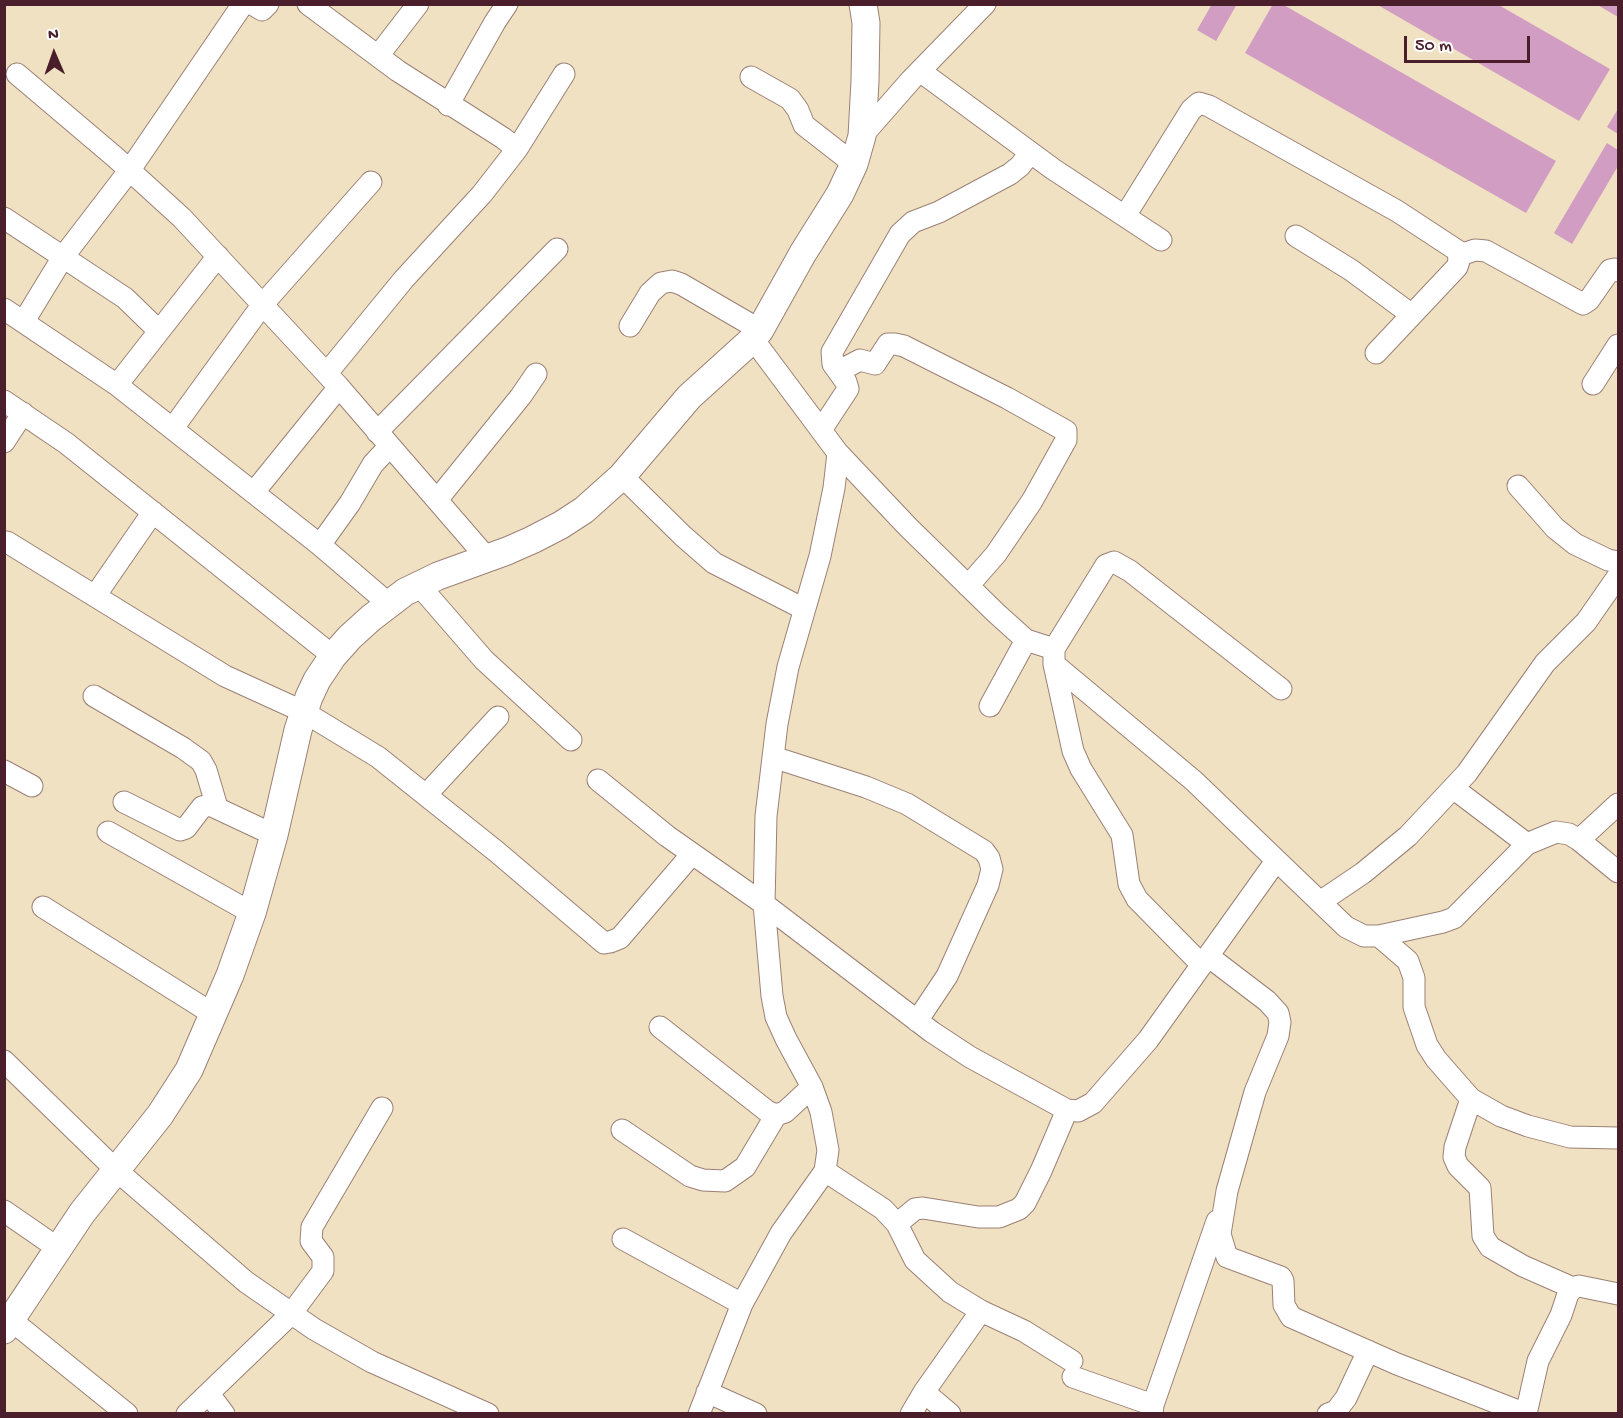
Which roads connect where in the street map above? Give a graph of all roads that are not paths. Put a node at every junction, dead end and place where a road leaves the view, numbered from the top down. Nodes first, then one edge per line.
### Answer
1 (243, 4) edge
2 (252, 4) edge
3 (268, 4) edge
4 (308, 4) edge
5 (418, 4) edge
6 (507, 4) edge
7 (863, 4) edge
8 (985, 4) edge
9 (378, 56) junction
10 (920, 71) junction
11 (17, 74) dead end
12 (564, 74) dead end
13 (751, 77) dead end
14 (448, 105) junction
15 (862, 135) junction
16 (517, 149) junction
17 (1030, 153) junction
18 (854, 164) junction
19 (129, 171) junction
20 (371, 182) dead end
21 (1125, 216) junction
22 (4, 218) edge
23 (1296, 236) dead end
24 (1161, 240) dead end
25 (557, 249) dead end
26 (1460, 255) junction
27 (218, 256) junction
28 (63, 257) junction
29 (1618, 271) edge
30 (263, 304) junction
31 (4, 309) edge
32 (1412, 315) junction
33 (24, 321) junction
34 (630, 326) dead end
35 (158, 330) junction
36 (757, 335) junction
37 (1618, 345) edge
38 (1376, 353) dead end
39 (838, 371) junction
40 (536, 374) dead end
41 (333, 380) junction
42 (1593, 384) dead end
43 (117, 385) junction
44 (4, 401) edge
45 (23, 413) junction
46 (173, 428) junction
47 (822, 430) junction
48 (384, 439) junction
49 (4, 442) edge
50 (838, 453) junction
51 (622, 476) junction
52 (1518, 486) dead end
53 (254, 492) junction
54 (437, 500) junction
55 (153, 512) junction
56 (7, 542) dead end
57 (320, 545) junction
58 (487, 558) junction
59 (1618, 562) edge
60 (1618, 576) edge
61 (418, 584) junction
62 (968, 586) junction
63 (95, 596) junction
64 (389, 604) junction
65 (804, 609) junction
66 (1026, 640) junction
67 (333, 656) junction
68 (1054, 657) junction
69 (1281, 689) dead end
70 (94, 696) dead end
71 (990, 706) dead end
72 (304, 712) junction
73 (498, 717) dead end
74 (572, 740) dead end
75 (773, 757) junction
76 (4, 771) edge
77 (598, 780) dead end
78 (32, 786) dead end
79 (1453, 788) junction
80 (426, 795) junction
81 (124, 802) dead end
82 (1618, 804) edge
83 (217, 807) junction
84 (108, 832) dead end
85 (274, 835) junction
86 (1579, 840) junction
87 (1527, 844) junction
88 (693, 854) junction
89 (1276, 861) junction
90 (1618, 872) edge
91 (1320, 902) junction
92 (764, 904) junction
93 (44, 907) dead end
94 (252, 913) junction
95 (1379, 936) junction
96 (1205, 961) junction
97 (213, 1014) junction
98 (917, 1021) junction
99 (660, 1027) dead end
100 (4, 1061) edge
101 (812, 1087) junction
102 (1472, 1099) junction
103 (382, 1108) dead end
104 (1067, 1110) junction
105 (776, 1115) junction
106 (621, 1130) dead end
107 (1618, 1138) edge
108 (116, 1170) junction
109 (825, 1171) junction
110 (1227, 1191) junction
111 (4, 1211) edge
112 (897, 1224) junction
113 (623, 1239) dead end
114 (59, 1249) junction
115 (1574, 1288) junction
116 (1618, 1294) edge
117 (742, 1304) junction
118 (981, 1311) junction
119 (291, 1314) junction
120 (8, 1325) edge
121 (1368, 1351) junction
122 (707, 1392) junction
123 (924, 1392) junction
124 (209, 1394) junction
125 (1153, 1409) edge
126 (127, 1413) edge
127 (187, 1413) edge
128 (224, 1413) edge
129 (488, 1413) edge
130 (699, 1413) edge
131 (756, 1413) edge
132 (911, 1413) edge
133 (950, 1413) edge
134 (1328, 1413) edge

1 - 19 street
2 - 3 street
4 - 9 street
5 - 9 street
6 - 14 street
7 - 15 main road
8 - 10 street
9 - 14 street
10 - 15 street
10 - 17 street
11 - 19 street
12 - 16 street
13 - 18 street
14 - 16 street
15 - 18 main road
16 - 41 street
17 - 21 street
17 - 39 street
18 - 36 main road
19 - 27 street
19 - 28 street
20 - 30 street
21 - 24 street
21 - 26 street
22 - 28 street
23 - 32 street
25 - 48 street
26 - 29 street
26 - 32 street
27 - 30 street
27 - 35 street
28 - 33 street
28 - 35 street
30 - 41 street
30 - 46 street
31 - 33 street
32 - 38 street
33 - 43 street
34 - 36 street
35 - 43 street
36 - 47 street
36 - 51 main road
37 - 42 street
39 - 47 street
39 - 62 street
40 - 54 street
41 - 48 street
41 - 53 street
43 - 46 street
44 - 45 street
45 - 49 street
45 - 55 street
46 - 53 street
47 - 50 street
48 - 54 street
48 - 57 street
50 - 62 street
50 - 65 street
51 - 58 main road
51 - 65 street
52 - 59 street
53 - 57 street
54 - 58 street
55 - 63 street
55 - 67 street
56 - 63 street
57 - 64 street
58 - 61 main road
60 - 79 street
61 - 64 main road
61 - 74 street
62 - 66 street
63 - 72 street
64 - 67 main road
65 - 75 street
66 - 68 street
66 - 71 street
67 - 72 main road
68 - 69 street
68 - 89 street
68 - 96 street
70 - 83 street
72 - 80 street
72 - 85 main road
73 - 80 street
75 - 92 street
75 - 98 street
76 - 78 street
77 - 88 street
79 - 87 street
79 - 91 street
80 - 88 street
81 - 83 street
82 - 86 street
83 - 85 street
84 - 94 street
85 - 94 main road
86 - 87 street
86 - 90 street
87 - 95 street
88 - 92 street
89 - 91 street
89 - 96 street
91 - 95 street
92 - 98 street
92 - 101 street
93 - 97 street
94 - 97 main road
95 - 102 street
96 - 104 street
96 - 110 street
97 - 108 main road
98 - 104 street
99 - 105 street
100 - 108 street
101 - 105 street
101 - 109 street
102 - 107 street
102 - 115 street
103 - 119 street
104 - 112 street
105 - 106 street
108 - 114 main road
108 - 119 street
109 - 112 street
109 - 117 street
110 - 121 street
110 - 125 street
111 - 114 street
112 - 118 street
113 - 117 street
114 - 120 main road
115 - 116 street
115 - 121 street
117 - 122 street
118 - 123 street
118 - 125 street
119 - 124 street
119 - 129 street
120 - 126 street
121 - 134 street
122 - 130 street
122 - 131 street
123 - 132 street
123 - 133 street
124 - 127 street
124 - 128 street

